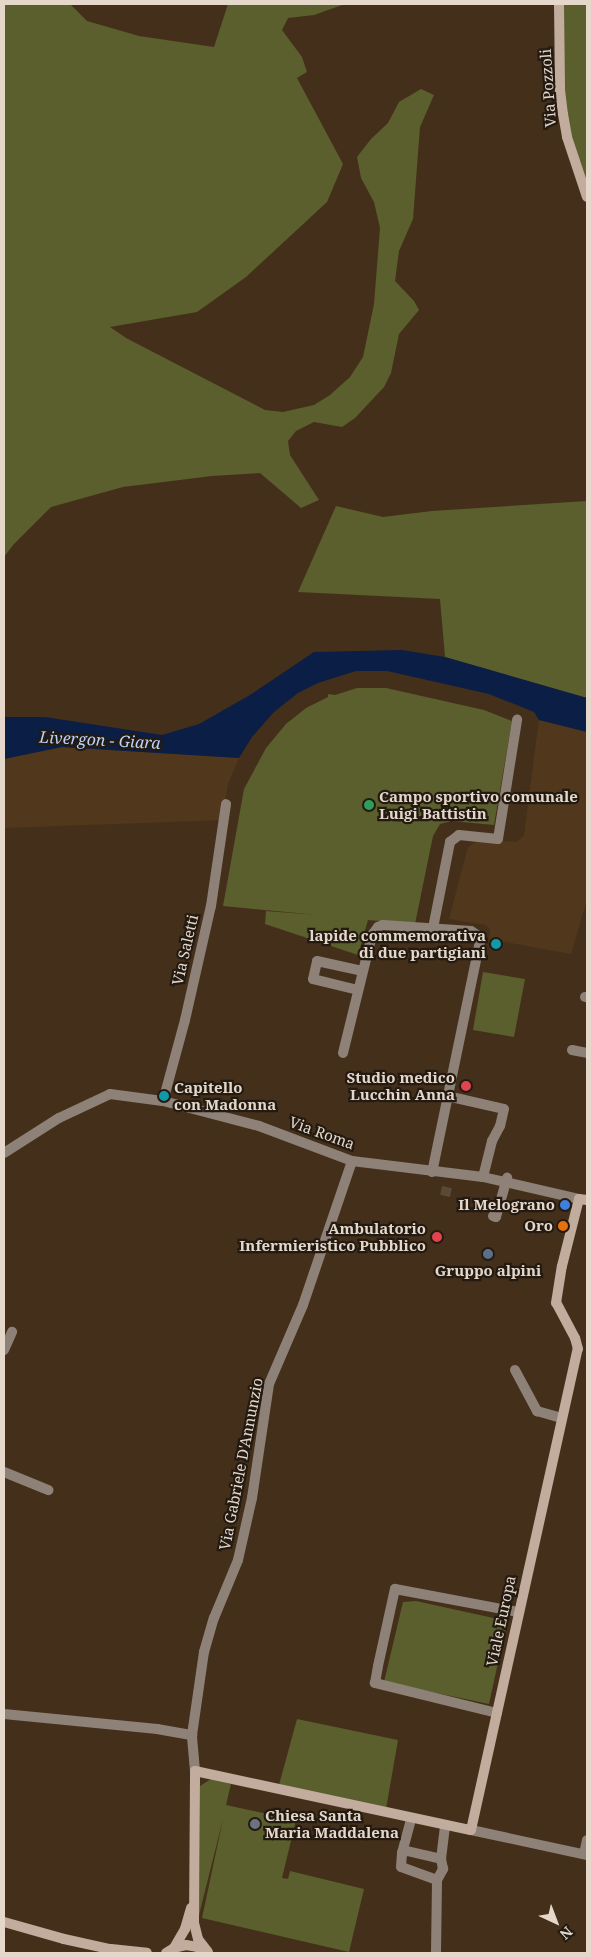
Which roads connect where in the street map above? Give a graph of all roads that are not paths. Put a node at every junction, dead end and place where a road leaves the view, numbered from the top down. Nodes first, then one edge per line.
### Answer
1 (559, 4) edge
2 (587, 197) edge
3 (517, 720) dead end
4 (226, 804) dead end
5 (433, 928) junction
6 (362, 971) junction
7 (358, 990) junction
8 (572, 1050) dead end
9 (343, 1054) dead end
10 (587, 1054) edge
11 (447, 1096) junction
12 (163, 1101) junction
13 (4, 1153) edge
14 (352, 1161) junction
15 (432, 1172) junction
16 (483, 1178) junction
17 (506, 1180) junction
18 (583, 1199) edge
19 (493, 1216) dead end
20 (12, 1332) dead end
21 (4, 1350) edge
22 (515, 1370) dead end
23 (561, 1418) junction
24 (4, 1472) edge
25 (48, 1490) dead end
26 (518, 1612) junction
27 (497, 1713) junction
28 (4, 1714) edge
29 (192, 1735) junction
30 (195, 1771) junction
31 (411, 1818) junction
32 (445, 1825) junction
33 (471, 1830) junction
34 (587, 1840) edge
35 (402, 1853) junction
36 (586, 1854) edge
37 (440, 1859) junction
38 (437, 1880) junction
39 (194, 1900) junction
40 (4, 1922) edge
41 (114, 1951) edge
42 (169, 1951) edge
43 (149, 1953) edge
44 (208, 1953) edge
45 (436, 1953) edge

1 - 2 main road, Via Pozzoli
3 - 5 street
4 - 12 street, Via Saletti
5 - 6 street
5 - 11 street
6 - 7 street
6 - 7 street
7 - 9 street
8 - 10 street
11 - 15 street
11 - 16 street
12 - 13 street, Via Roma
12 - 14 street, Via Roma
14 - 15 street, Via Roma
14 - 29 street, Via Gabriele D'Annunzio
15 - 16 street, Via Roma
16 - 17 street, Via Roma
17 - 18 street, Via Roma
17 - 19 street
18 - 23 main road, Viale Europa
20 - 21 street
22 - 23 street
23 - 26 main road, Viale Europa
24 - 25 street
26 - 27 main road, Viale Europa
26 - 27 street
27 - 33 main road, Viale Europa
28 - 29 street
29 - 30 street, Via Gabriele D'Annunzio
30 - 31 main road
30 - 39 main road, Via Gabriele D'Annunzio
31 - 32 main road
31 - 35 street
32 - 33 main road
32 - 37 street
33 - 36 street
34 - 36 street
35 - 37 street
35 - 38 street
37 - 38 street
38 - 45 street
39 - 42 main road, Via Gabriele D'Annunzio
39 - 44 main road, Via Gabriele D'Annunzio
40 - 41 main road
41 - 43 main road
42 - 43 main road
42 - 44 main road

